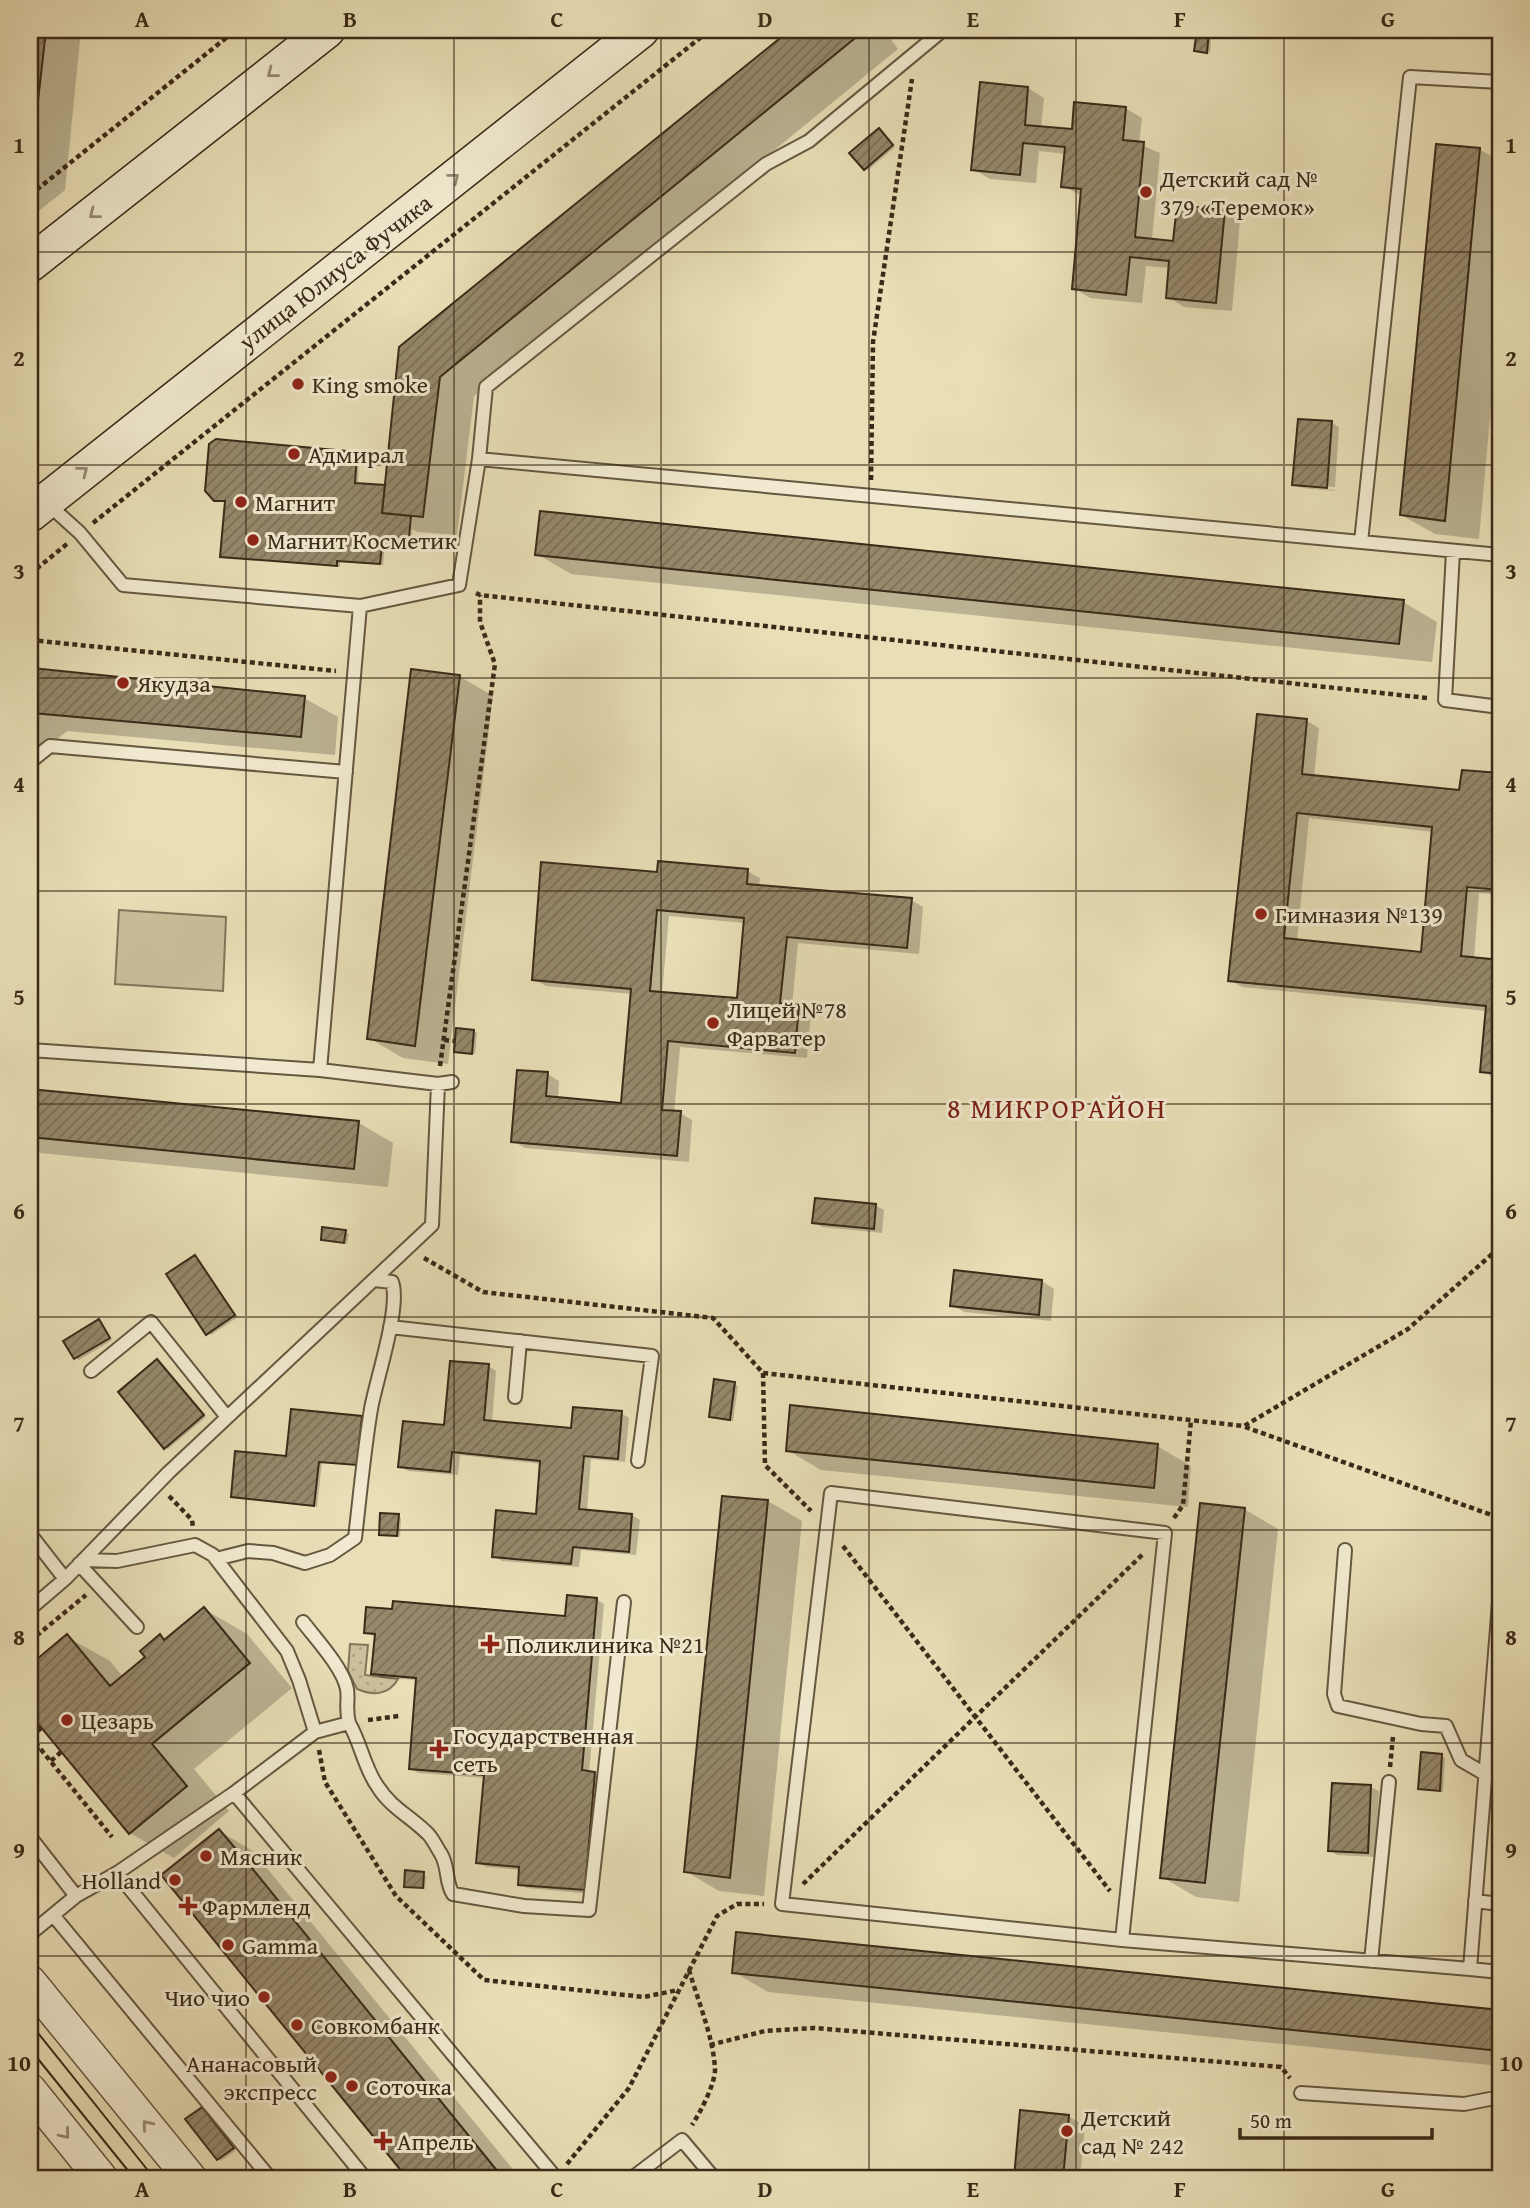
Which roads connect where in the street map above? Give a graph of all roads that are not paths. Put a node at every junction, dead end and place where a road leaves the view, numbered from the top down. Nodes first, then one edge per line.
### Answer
1 (326, 30) edge
2 (641, 30) edge
3 (943, 30) edge
4 (1500, 82) edge
5 (30, 264) edge
6 (479, 459) junction
7 (37, 507) edge
8 (1361, 542) junction
9 (1453, 552) junction
10 (1500, 555) edge
11 (360, 606) junction
12 (1500, 707) edge
13 (30, 762) edge
14 (346, 772) junction
15 (30, 1050) edge
16 (320, 1070) junction
17 (452, 1082) dead end
18 (438, 1084) junction
19 (374, 1280) junction
20 (390, 1326) junction
21 (520, 1341) junction
22 (91, 1371) dead end
23 (515, 1397) dead end
24 (227, 1417) junction
25 (638, 1461) dead end
26 (30, 1534) edge
27 (1345, 1550) dead end
28 (216, 1559) junction
29 (81, 1562) junction
30 (65, 1579) junction
31 (1500, 1590) edge
32 (624, 1602) dead end
33 (30, 1609) edge
34 (303, 1622) dead end
35 (137, 1627) dead end
36 (349, 1723) junction
37 (315, 1732) junction
38 (1485, 1774) junction
39 (1389, 1782) road end
40 (234, 1793) junction
41 (30, 1838) edge
42 (117, 1873) junction
43 (76, 1895) junction
44 (1475, 1901) junction
45 (1500, 1904) edge
46 (53, 1915) junction
47 (30, 1934) edge
48 (1122, 1940) junction
49 (1371, 1961) junction
50 (1469, 1969) junction
51 (1500, 1972) edge
52 (30, 1982) edge
53 (30, 2090) edge
54 (1301, 2093) road end
55 (1500, 2097) edge
56 (101, 2178) edge
57 (190, 2178) edge
58 (270, 2178) edge
59 (365, 2178) edge
60 (556, 2178) edge
61 (632, 2178) edge
62 (714, 2178) edge

1 -> 5 main road
7 -> 2 main road, улица Юлиуса Фучика
3 - 6 lane
4 - 8 lane
6 - 8 lane
6 - 11 lane
7 - 11 lane
8 - 9 lane
9 - 10 lane
9 - 12 lane
11 - 14 lane
13 - 14 lane
14 - 16 lane
15 - 16 lane
16 - 18 lane
17 - 18 lane
18 - 19 lane
19 - 20 lane
19 - 24 lane
20 - 21 lane
20 - 28 lane
21 - 23 lane
21 - 25 lane
22 - 24 lane
24 - 29 lane
26 - 30 lane
27 - 38 lane
28 - 29 lane
28 - 37 lane
29 - 30 lane
29 - 35 lane
30 - 33 lane
31 - 38 lane
32 - 36 lane
34 - 36 lane
36 - 37 lane
37 - 40 lane
38 - 44 lane
39 - 49 lane
40 - 42 lane
40 - 60 lane
41 - 43 lane
42 - 43 lane
42 - 59 lane
43 - 46 lane
44 - 45 lane
44 - 50 lane
46 - 47 lane
46 - 58 lane
48 - 48 lane
48 - 49 lane
49 - 50 lane
50 - 51 lane
57 -> 52 street
53 -> 56 street
54 - 55 lane
61 - 62 lane

